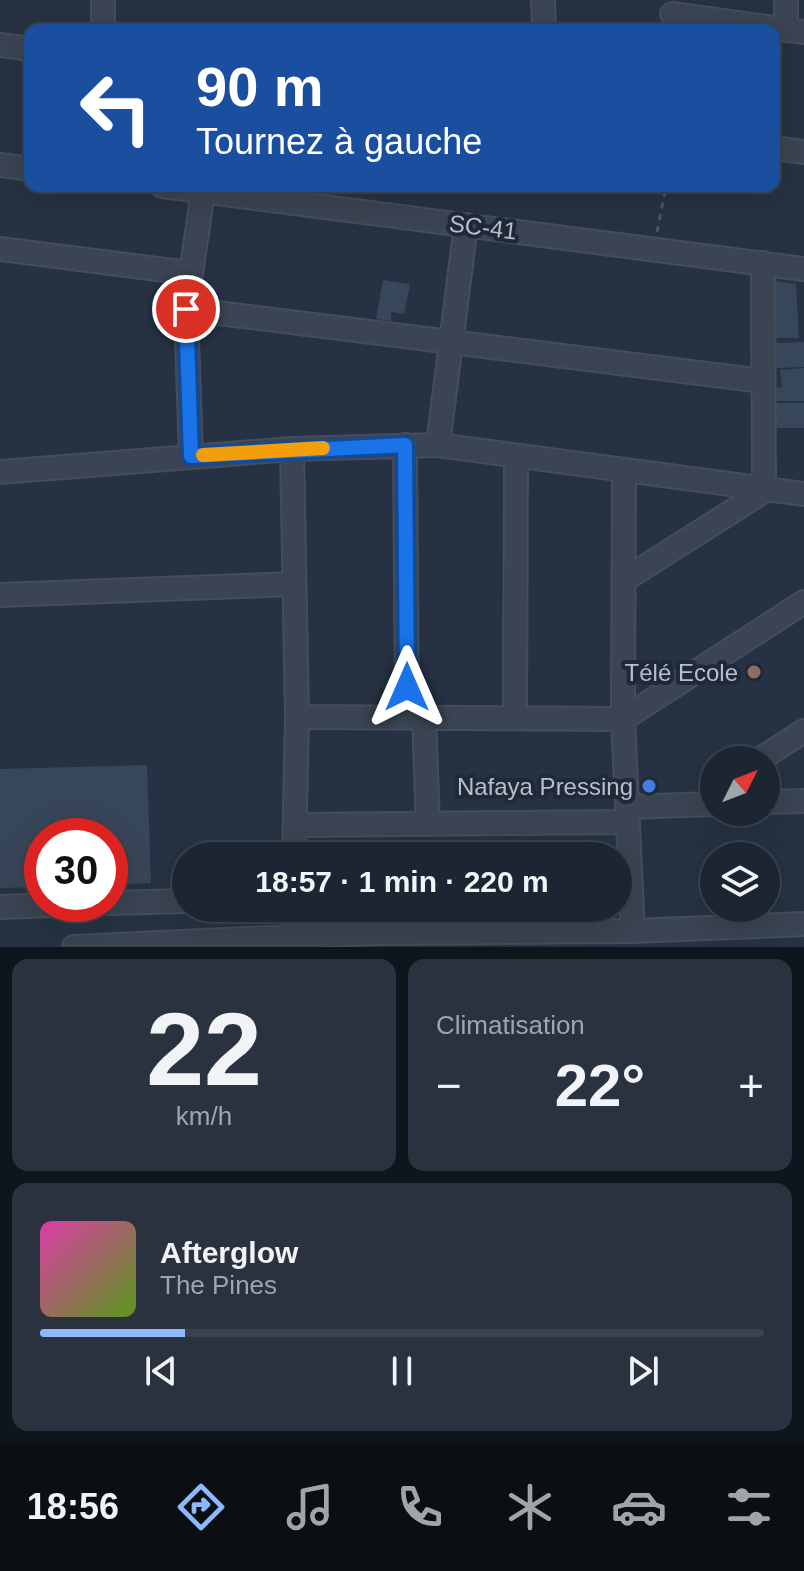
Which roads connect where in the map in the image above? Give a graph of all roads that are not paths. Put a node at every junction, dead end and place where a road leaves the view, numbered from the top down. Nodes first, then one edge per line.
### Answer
1 (103, 0) edge
2 (543, 0) edge
3 (786, 0) edge
4 (672, 15) edge
5 (103, 24) edge
6 (544, 24) edge
7 (741, 24) edge
8 (795, 31) edge
9 (0, 45) edge
10 (24, 48) edge
11 (780, 149) edge
12 (804, 152) edge
13 (0, 165) edge
14 (24, 168) edge
15 (203, 192) edge
16 (211, 192) edge
17 (466, 225) junction
18 (0, 249) edge
19 (763, 263) junction
20 (804, 269) edge
21 (189, 273) junction
22 (186, 309) junction
23 (452, 341) junction
24 (763, 381) junction
25 (405, 445) junction
26 (438, 445) junction
27 (292, 449) junction
28 (191, 456) junction
29 (516, 456) junction
30 (0, 472) edge
31 (624, 472) junction
32 (764, 491) junction
33 (804, 494) edge
34 (624, 580) junction
35 (294, 584) junction
36 (0, 595) edge
37 (804, 602) edge
38 (297, 717) junction
39 (416, 718) junction
40 (515, 718) junction
41 (623, 719) junction
42 (804, 731) edge
43 (780, 746) edge
44 (700, 797) edge
45 (804, 801) edge
46 (780, 802) edge
47 (688, 805) junction
48 (700, 805) edge
49 (628, 814) junction
50 (428, 824) junction
51 (295, 825) junction
52 (294, 842) edge
53 (172, 901) edge
54 (128, 903) edge
55 (24, 906) edge
56 (0, 907) edge
57 (293, 922) edge
58 (804, 924) edge
59 (633, 931) junction
60 (292, 938) junction
61 (74, 947) edge

1 - 5 street
2 - 6 street
3 - 8 street
4 - 7 street
9 - 10 street
11 - 12 street
13 - 14 street
15 - 21 street
16 - 17 street, SC-41
17 - 19 street, SC-41
17 - 23 street
18 - 21 street
19 - 20 street, SC-41
19 - 24 street
21 - 22 street
22 - 23 street
22 - 28 street
23 - 24 street
23 - 26 street
24 - 32 street
25 - 26 street
25 - 27 street
25 - 39 street
26 - 29 street
27 - 28 street
27 - 35 street
28 - 30 street
29 - 31 street
29 - 40 street
31 - 32 street
31 - 34 street
32 - 33 street
32 - 34 street
34 - 41 street
35 - 36 street
35 - 38 street
37 - 41 street
38 - 39 street
38 - 51 street
39 - 40 street
39 - 50 street
40 - 41 street
41 - 49 street
42 - 43 street
44 - 47 street
45 - 46 street
47 - 48 street
47 - 49 street
49 - 50 street
49 - 59 street
50 - 51 street
51 - 52 street
53 - 54 street
55 - 56 street
57 - 60 street
58 - 59 street
59 - 60 street
60 - 61 street

